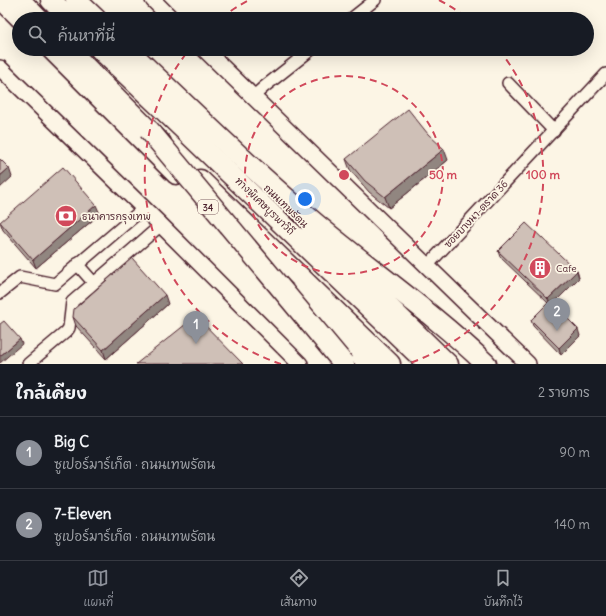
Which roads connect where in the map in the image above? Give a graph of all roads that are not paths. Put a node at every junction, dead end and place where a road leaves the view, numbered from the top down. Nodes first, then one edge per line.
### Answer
1 (1, 0) edge
2 (20, 0) edge
3 (51, 0) edge
4 (75, 0) edge
5 (153, 0) edge
6 (375, 0) edge
7 (13, 12) edge
8 (31, 12) edge
9 (63, 12) edge
10 (87, 12) edge
11 (165, 12) edge
12 (360, 12) edge
13 (57, 56) edge
14 (75, 56) edge
15 (107, 56) edge
16 (131, 56) edge
17 (134, 56) edge
18 (211, 56) edge
19 (303, 56) edge
20 (0, 68) edge
21 (606, 74) edge
22 (508, 83) dead end
23 (253, 97) junction
24 (149, 130) junction
25 (554, 131) junction
26 (144, 208) junction
27 (161, 225) junction
28 (77, 264) junction
29 (427, 266) junction
30 (93, 282) junction
31 (0, 294) edge
32 (28, 364) edge
33 (300, 364) edge
34 (344, 364) edge
35 (368, 364) edge
36 (390, 364) edge
37 (428, 364) edge
38 (449, 364) edge
39 (486, 364) edge
40 (528, 364) edge

1 - 7 highway
2 - 8 highway
3 - 9 highway
4 - 10 highway
5 - 11 main road
6 - 12 street
13 - 35 highway, 34
14 - 24 highway
15 - 37 highway, ทางพิเศษบูรพาวิถี
16 - 38 highway, ถนนเทพรัตน
17 - 39 highway
18 - 23 main road
19 - 23 street
20 - 26 main road
21 - 25 street, ซอยบางนา-ตราด 36
22 - 25 street
23 - 29 main road
24 - 34 highway, bridge
24 - 36 highway, bridge
25 - 29 street, ซอยบางนา-ตราด 36
26 - 27 main road
26 - 28 street
27 - 30 street
27 - 33 main road
28 - 30 street
28 - 31 street
29 - 40 main road
30 - 32 street

